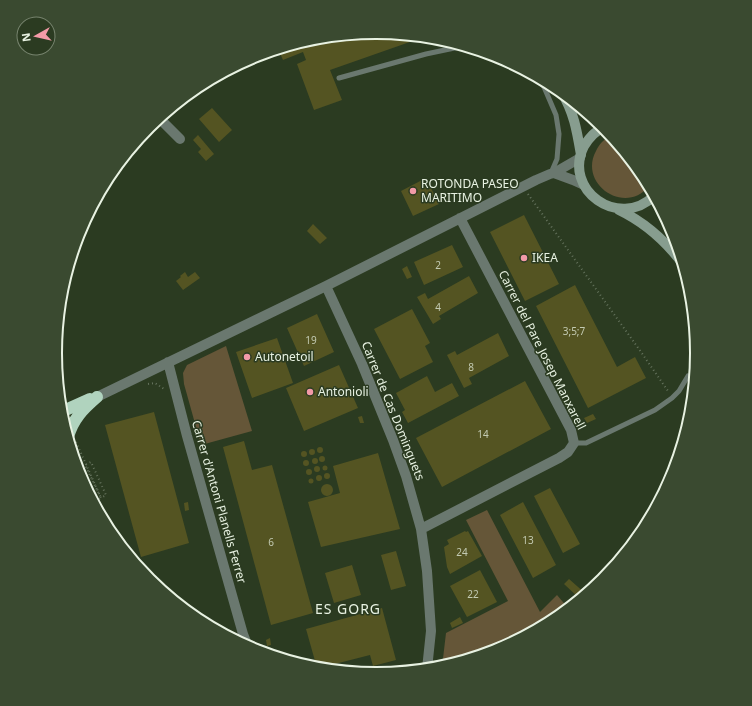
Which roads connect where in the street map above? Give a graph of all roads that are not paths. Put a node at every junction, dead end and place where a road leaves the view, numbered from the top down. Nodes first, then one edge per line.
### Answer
1 (452, 49) edge
2 (339, 78) dead end
3 (545, 89) edge
4 (568, 105) edge
5 (163, 122) edge
6 (597, 130) edge
7 (180, 139) dead end
8 (580, 157) junction
9 (552, 174) junction
10 (584, 185) junction
11 (650, 200) edge
12 (615, 209) junction
13 (460, 218) junction
14 (673, 252) edge
15 (326, 286) junction
16 (168, 362) junction
17 (688, 376) dead end
18 (97, 397) junction
19 (67, 409) edge
20 (71, 427) edge
21 (574, 443) junction
22 (420, 529) junction
23 (245, 638) edge
24 (428, 662) edge

1 - 2 lane
3 - 9 lane
4 - 8 main road
5 - 7 street
6 - 8 main road
8 - 9 street
8 - 10 main road
9 - 10 street
9 - 13 street
10 - 12 main road
11 - 12 main road
12 - 14 main road
13 - 15 street
13 - 21 street, Carrer del Pare Josep Manxarell
15 - 16 street
15 - 22 street, Carrer de Cas Dominguets
16 - 18 street
16 - 23 street, Carrer d'Antoni Planells Ferrer
17 - 21 lane
18 - 19 highway
18 - 20 highway
21 - 22 street, Carrer del Pare Josep Manxarell
22 - 24 street, Carrer de Cas Dominguets

